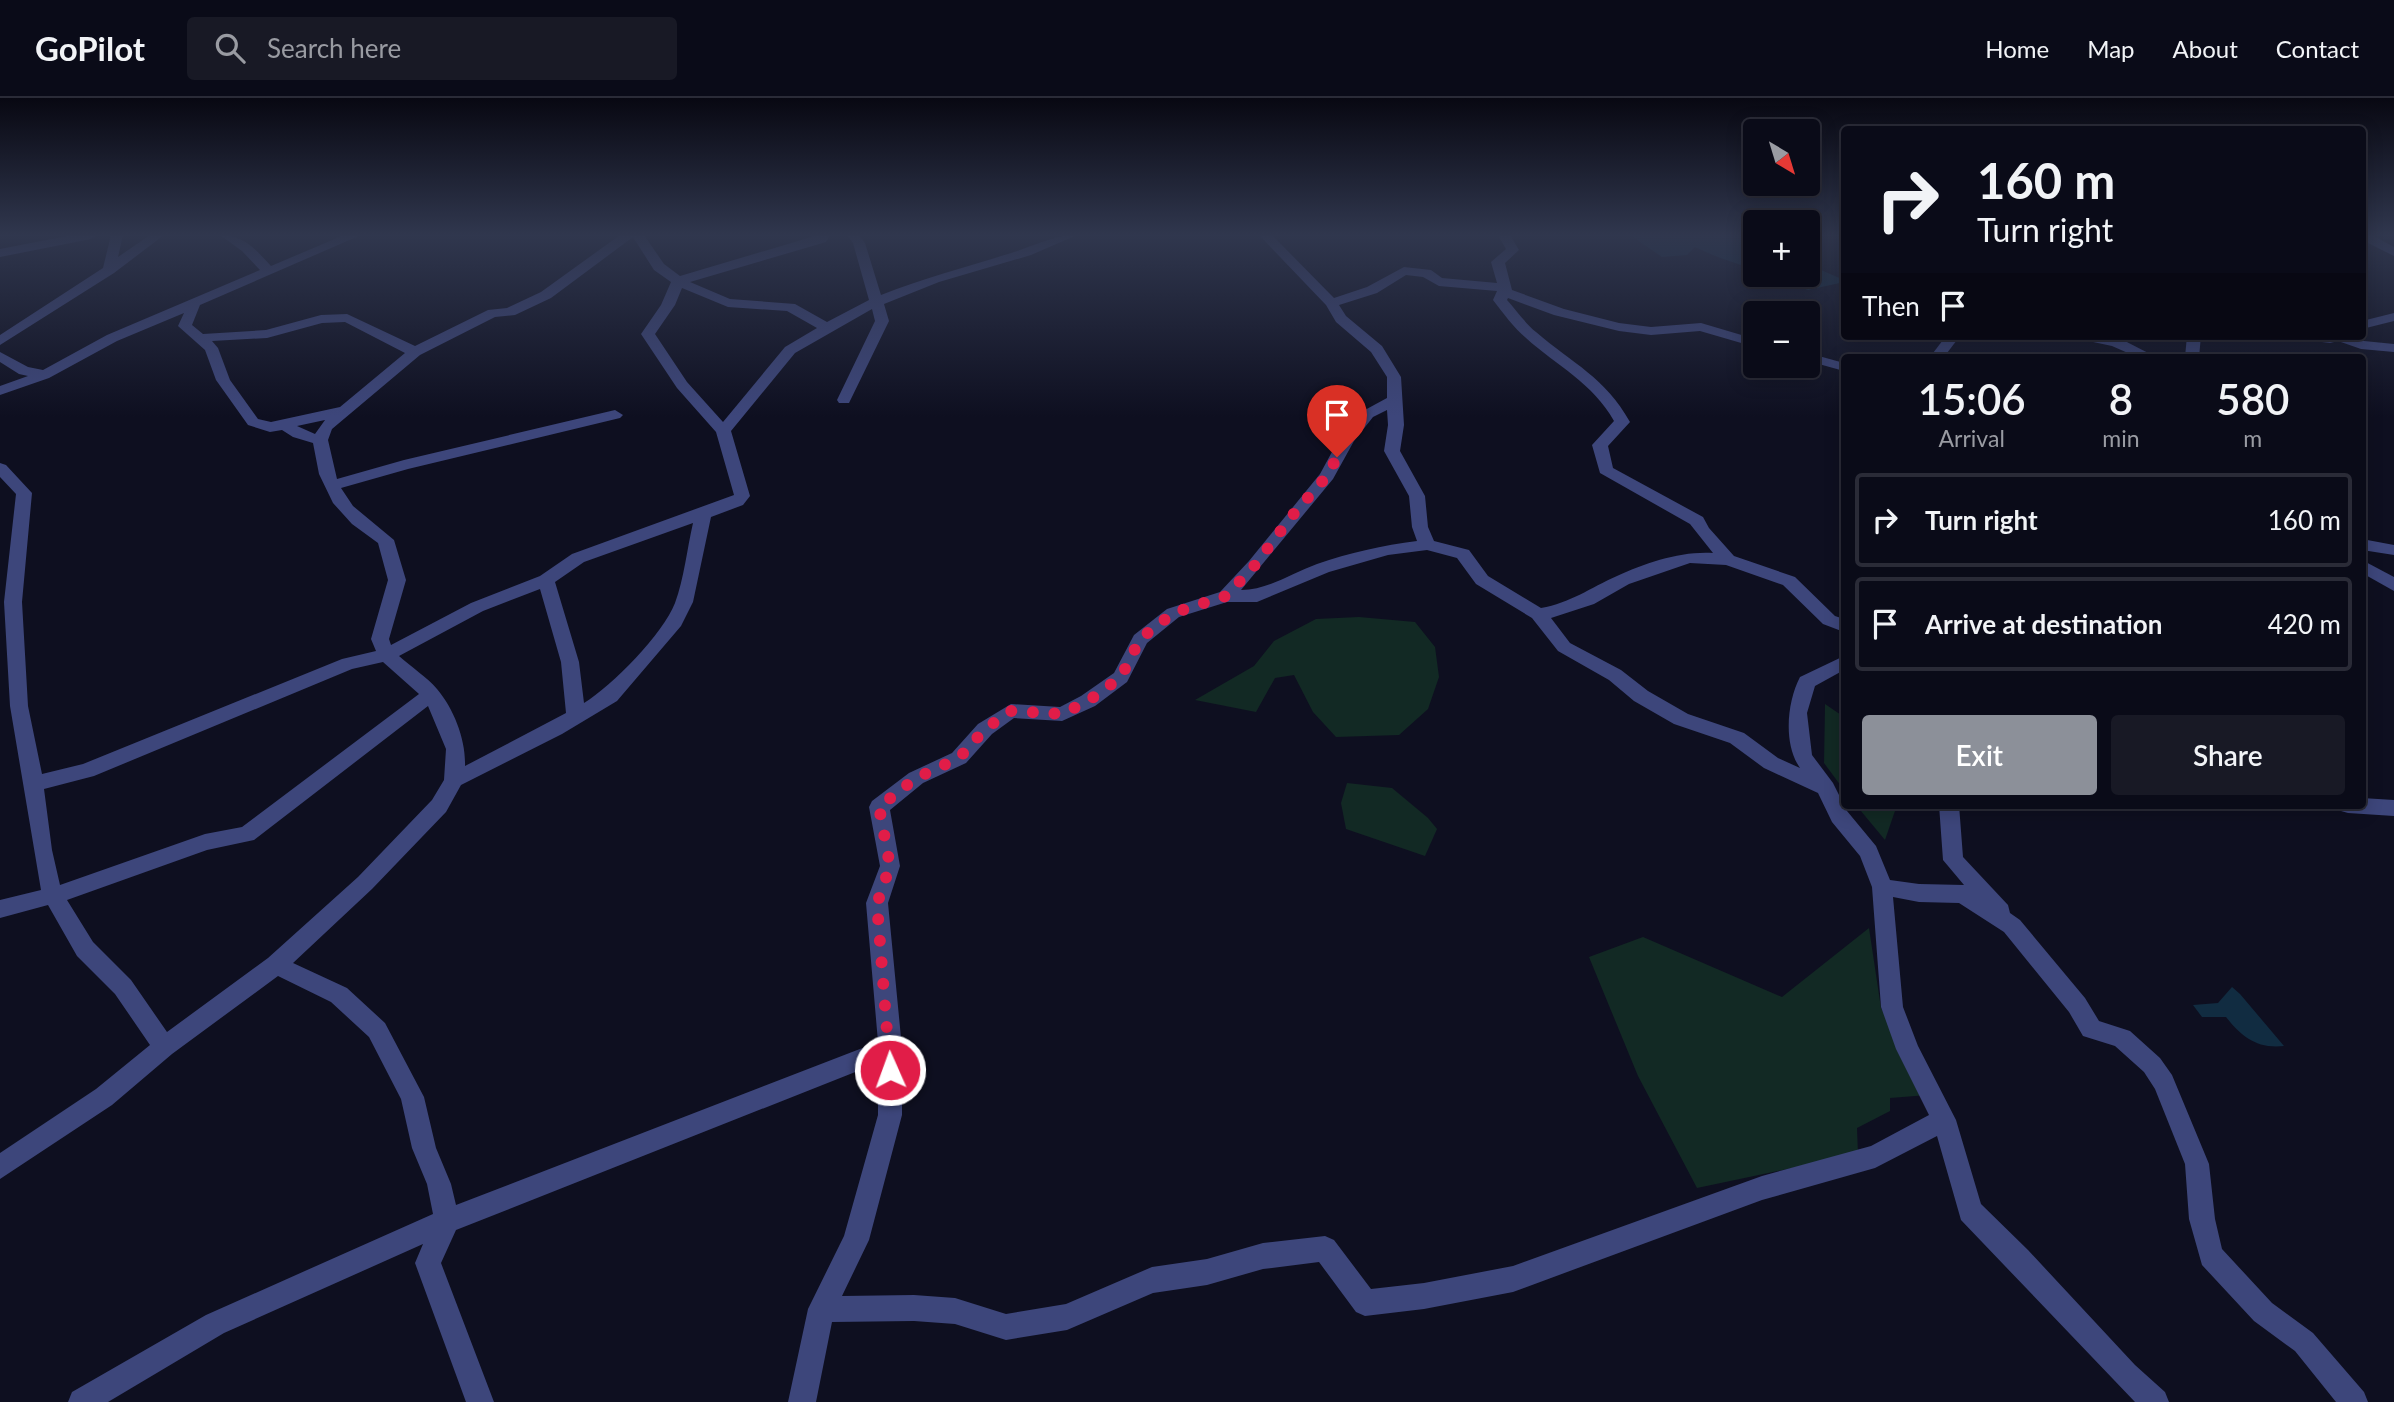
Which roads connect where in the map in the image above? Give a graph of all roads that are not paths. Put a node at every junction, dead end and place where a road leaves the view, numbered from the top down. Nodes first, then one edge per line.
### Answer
1 (69, 296) edge
2 (210, 296) edge
3 (544, 296) edge
4 (672, 296) edge
5 (712, 296) edge
6 (874, 296) edge
7 (890, 296) edge
8 (1324, 296) edge
9 (1353, 296) edge
10 (1501, 296) edge
11 (1515, 296) edge
12 (876, 301) junction
13 (195, 302) junction
14 (1331, 303) junction
15 (2394, 317) edge
16 (2366, 324) edge
17 (826, 327) junction
18 (200, 339) junction
19 (1743, 339) edge
20 (1950, 340) edge
21 (2105, 340) edge
22 (2349, 340) edge
23 (0, 341) edge
24 (2394, 348) edge
25 (415, 352) junction
26 (1939, 354) edge
27 (2142, 354) edge
28 (0, 356) edge
29 (1820, 360) edge
30 (1841, 366) edge
31 (44, 374) junction
32 (0, 391) edge
33 (844, 400) dead end
34 (1394, 400) junction
35 (345, 409) junction
36 (615, 415) dead end
37 (285, 425) junction
38 (723, 431) junction
39 (320, 440) junction
40 (0, 468) edge
41 (332, 486) junction
42 (703, 514) junction
43 (1427, 545) junction
44 (2366, 545) edge
45 (2394, 550) edge
46 (1728, 560) junction
47 (2366, 568) edge
48 (546, 580) junction
49 (2394, 585) edge
50 (1226, 596) junction
51 (1538, 614) junction
52 (1841, 625) edge
53 (386, 655) junction
54 (1841, 664) edge
55 (431, 694) junction
56 (576, 716) junction
57 (454, 780) junction
58 (34, 784) junction
59 (1826, 788) junction
60 (2366, 806) edge
61 (2394, 808) edge
62 (1949, 809) edge
63 (1882, 887) junction
64 (52, 894) junction
65 (0, 909) edge
66 (2012, 926) junction
67 (276, 965) junction
68 (164, 1047) junction
69 (890, 1048) junction
70 (1944, 1120) junction
71 (0, 1167) edge
72 (447, 1221) junction
73 (821, 1309) junction
74 (82, 1402) edge
75 (480, 1402) edge
76 (802, 1402) edge
77 (2155, 1402) edge
78 (2354, 1402) edge

1 - 23 street
2 - 13 street
3 - 25 street
4 - 38 street
5 - 17 street
6 - 12 street
7 - 12 street
8 - 14 street
9 - 14 street
10 - 46 street
11 - 19 street
12 - 17 street
12 - 33 street
13 - 18 street
13 - 31 street
14 - 34 street
15 - 16 street
17 - 38 street
18 - 25 street
18 - 37 street
20 - 26 street
21 - 27 street
22 - 24 street
25 - 35 street
28 - 31 street
29 - 30 street
31 - 32 street
34 - 43 street
34 - 50 street
35 - 37 street
35 - 39 street
36 - 41 street
37 - 39 street
38 - 42 street
39 - 41 street
40 - 58 street
41 - 53 street
42 - 48 street
42 - 56 street
43 - 50 street
43 - 51 street
44 - 45 street
46 - 51 street
46 - 52 street
47 - 49 street
48 - 53 street
48 - 56 street
50 - 69 street
51 - 59 street
53 - 55 street
53 - 58 street
54 - 59 street
55 - 57 street
55 - 64 street
56 - 57 street
57 - 67 street
58 - 64 street
59 - 63 street
60 - 61 street
62 - 66 street
63 - 66 street
63 - 70 street
64 - 65 street
64 - 68 street
66 - 78 street
67 - 68 street
67 - 72 street
68 - 71 street
69 - 72 street
69 - 73 street
70 - 73 street
70 - 77 street
72 - 74 street
72 - 75 street
73 - 76 street

